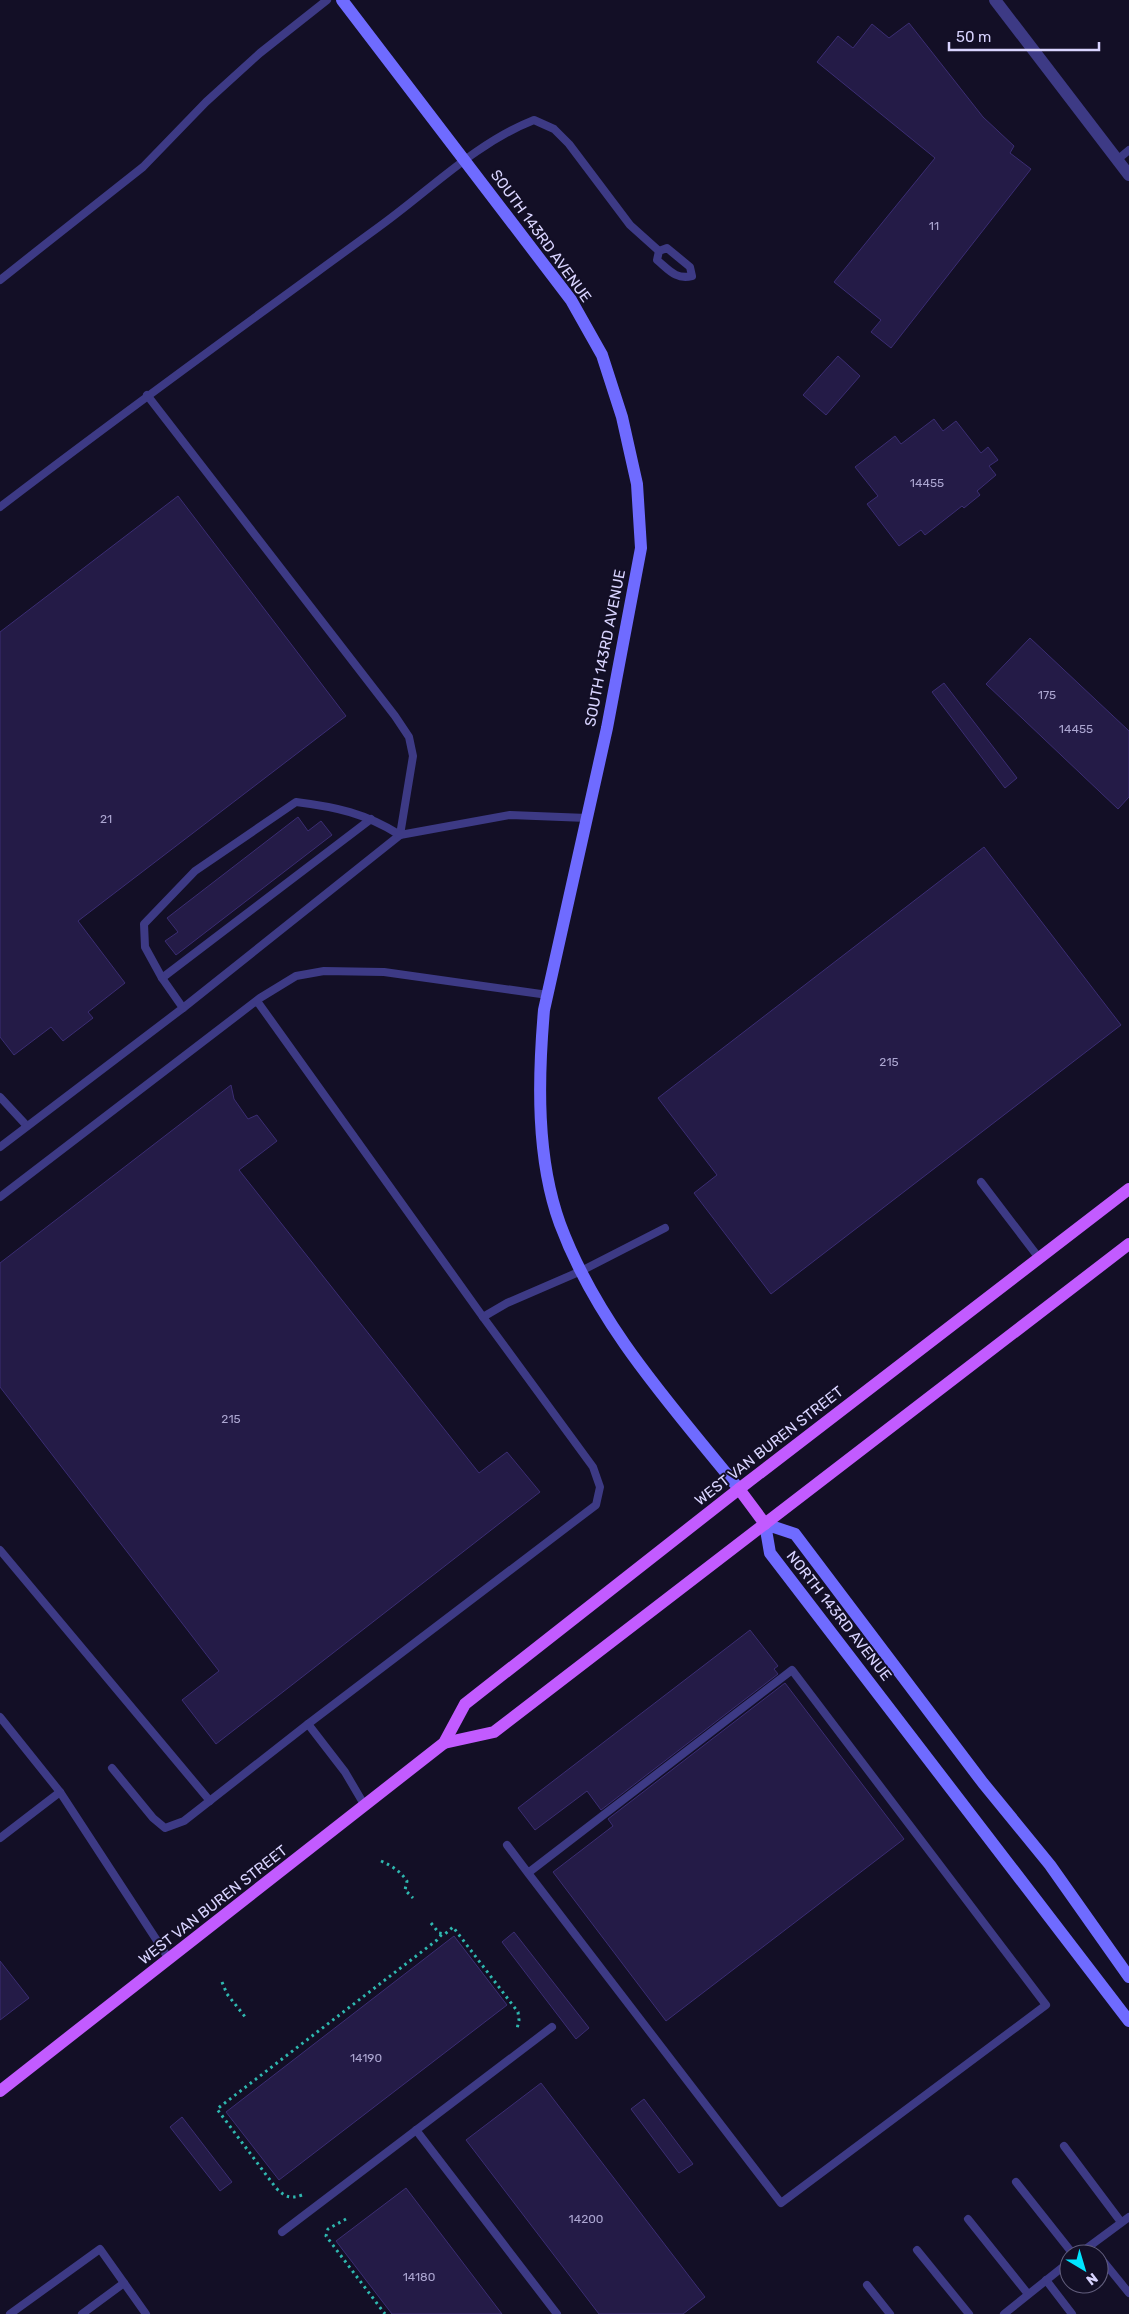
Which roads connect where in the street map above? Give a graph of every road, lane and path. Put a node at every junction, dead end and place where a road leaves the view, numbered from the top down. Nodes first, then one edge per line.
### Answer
1 (327, 0) edge
2 (342, 0) edge
3 (995, 0) edge
4 (1129, 150) edge
5 (1117, 160) junction
6 (465, 161) junction
7 (1129, 175) edge
8 (659, 250) junction
9 (0, 280) edge
10 (147, 395) junction
11 (0, 507) edge
12 (587, 818) junction
13 (371, 819) junction
14 (400, 835) junction
15 (162, 978) junction
16 (548, 995) junction
17 (257, 1000) junction
18 (183, 1008) junction
19 (0, 1097) edge
20 (27, 1126) junction
21 (0, 1147) edge
22 (981, 1182) dead end
23 (1129, 1189) edge
24 (0, 1196) edge
25 (665, 1228) dead end
26 (1129, 1244) edge
27 (1039, 1258) junction
28 (581, 1271) junction
29 (483, 1317) junction
30 (739, 1489) junction
31 (765, 1524) junction
32 (0, 1550) edge
33 (0, 1717) edge
34 (308, 1724) junction
35 (444, 1743) junction
36 (112, 1768) dead end
37 (60, 1792) junction
38 (210, 1801) junction
39 (365, 1806) junction
40 (0, 1838) edge
41 (507, 1845) dead end
42 (381, 1861) dead end
43 (528, 1872) junction
44 (413, 1898) dead end
45 (431, 1923) dead end
46 (443, 1933) junction
47 (169, 1959) junction
48 (1129, 1977) edge
49 (222, 1982) dead end
50 (246, 2018) dead end
51 (1129, 2021) edge
52 (552, 2027) dead end
53 (517, 2029) dead end
54 (0, 2091) edge
55 (416, 2130) junction
56 (1064, 2146) dead end
57 (1016, 2182) dead end
58 (302, 2195) dead end
59 (1129, 2217) edge
60 (346, 2219) dead end
61 (968, 2219) dead end
62 (1121, 2222) junction
63 (282, 2232) dead end
64 (1065, 2244) edge
65 (1091, 2244) edge
66 (917, 2250) dead end
67 (1109, 2269) edge
68 (1059, 2270) edge
69 (1046, 2280) junction
70 (124, 2283) junction
71 (867, 2285) dead end
72 (1028, 2294) junction
73 (1129, 2294) edge
74 (10, 2314) edge
75 (82, 2314) edge
76 (146, 2314) edge
77 (385, 2314) edge
78 (557, 2314) edge
79 (890, 2314) edge
80 (969, 2314) edge
81 (1004, 2314) edge
82 (1072, 2314) edge

1 - 9 lane
2 - 6 street, SOUTH 143RD AVENUE
3 - 5 street
4 - 5 lane
5 - 7 street
6 - 8 lane
6 - 10 lane
6 - 12 street, SOUTH 143RD AVENUE
8 - 8 lane
10 - 11 lane
10 - 14 lane
12 - 14 lane
12 - 16 street, SOUTH 143RD AVENUE
13 - 14 lane
13 - 15 lane
13 - 15 lane
14 - 18 lane
15 - 18 lane
16 - 17 lane
16 - 28 street, SOUTH 143RD AVENUE
17 - 24 lane
17 - 29 lane
18 - 20 lane
19 - 20 lane
20 - 21 lane
22 - 27 lane
23 - 27 main road, WEST VAN BUREN STREET
25 - 28 lane
26 - 31 main road, WEST VAN BUREN STREET
27 - 30 main road, WEST VAN BUREN STREET
28 - 29 lane
28 - 30 street, SOUTH 143RD AVENUE
29 - 34 lane
30 - 31 main road
30 - 35 main road, WEST VAN BUREN STREET
31 - 35 main road, WEST VAN BUREN STREET
31 - 48 street, NORTH 143RD AVENUE
31 - 51 street, NORTH 143RD AVENUE
32 - 38 lane
33 - 37 lane
34 - 38 lane
34 - 39 lane
35 - 39 main road, WEST VAN BUREN STREET
36 - 38 lane
37 - 40 lane
37 - 47 lane
39 - 47 main road, WEST VAN BUREN STREET
41 - 43 lane
42 - 44 path
43 - 43 lane
45 - 46 path
46 - 53 path
46 - 58 path
47 - 54 main road, WEST VAN BUREN STREET
49 - 50 path
52 - 55 lane
55 - 63 lane
55 - 78 lane
56 - 62 lane
57 - 64 lane
59 - 62 lane
60 - 77 path
61 - 72 lane
62 - 65 lane
66 - 80 lane
67 - 73 lane
68 - 69 lane
69 - 72 lane
69 - 82 lane
70 - 74 lane
70 - 75 lane
70 - 76 lane
71 - 79 lane
72 - 81 lane

